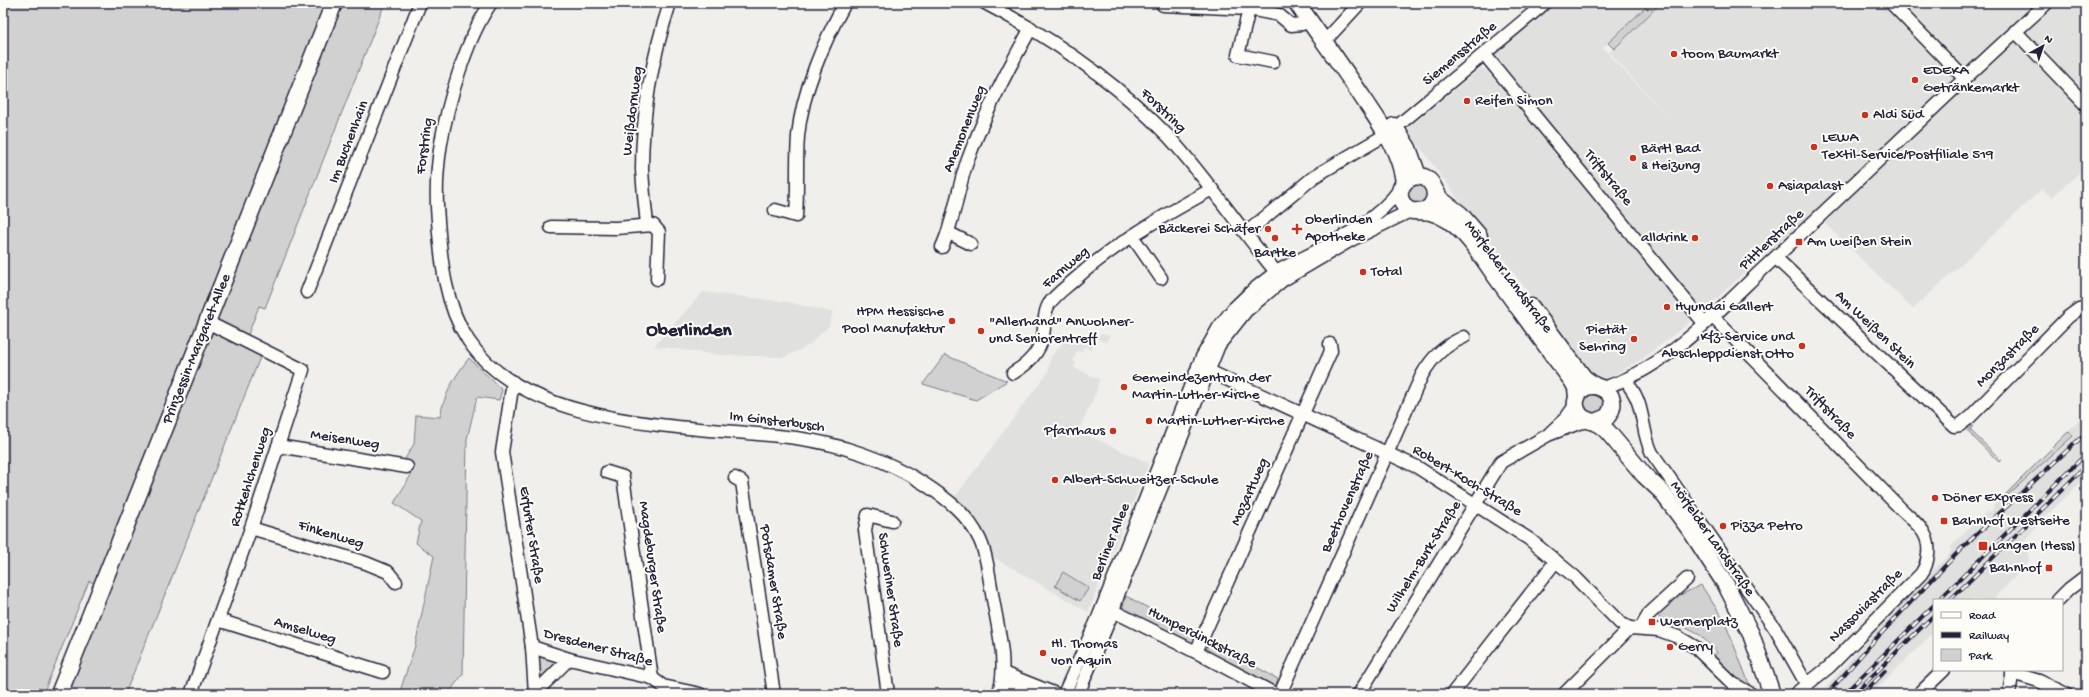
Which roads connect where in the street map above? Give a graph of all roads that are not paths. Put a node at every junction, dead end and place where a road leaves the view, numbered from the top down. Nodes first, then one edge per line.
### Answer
1 (334, 3) edge
2 (420, 3) edge
3 (491, 3) edge
4 (670, 3) edge
5 (846, 3) edge
6 (985, 3) edge
7 (1297, 3) edge
8 (1360, 3) edge
9 (1545, 3) edge
10 (1892, 3) edge
11 (2047, 3) edge
12 (1163, 5) dead end
13 (1249, 9) junction
14 (1309, 20) junction
15 (1031, 28) junction
16 (2015, 31) junction
17 (1325, 41) junction
18 (1485, 55) junction
19 (1273, 62) dead end
20 (1964, 78) junction
21 (2086, 106) edge
22 (1391, 131) junction
23 (1421, 177) junction
24 (1402, 186) junction
25 (1212, 189) junction
26 (1435, 190) junction
27 (775, 210) dead end
28 (1417, 211) junction
29 (647, 224) junction
30 (552, 227) dead end
31 (1246, 232) junction
32 (949, 233) junction
33 (1132, 236) junction
34 (971, 244) dead end
35 (942, 247) dead end
36 (1327, 250) junction
37 (1776, 258) junction
38 (1280, 276) junction
39 (1161, 278) dead end
40 (657, 279) dead end
41 (307, 292) dead end
42 (451, 302) joint
43 (2086, 308) edge
44 (1708, 319) junction
45 (207, 322) junction
46 (1464, 337) dead end
47 (1330, 344) dead end
48 (1203, 369) junction
49 (1012, 373) dead end
50 (513, 382) junction
51 (1632, 382) junction
52 (1598, 387) junction
53 (1576, 401) junction
54 (1612, 406) junction
55 (1303, 414) junction
56 (1592, 422) junction
57 (1952, 426) joint
58 (1548, 435) junction
59 (278, 446) junction
60 (1388, 453) junction
61 (407, 466) dead end
62 (607, 472) dead end
63 (735, 478) dead end
64 (1661, 491) junction
65 (1476, 503) junction
66 (892, 521) dead end
67 (251, 528) junction
68 (1924, 534) joint
69 (1556, 561) junction
70 (1687, 579) dead end
71 (2085, 581) edge
72 (396, 582) dead end
73 (2059, 599) edge
74 (2063, 604) edge
75 (1113, 611) junction
76 (218, 620) junction
77 (1636, 628) junction
78 (532, 647) junction
79 (1196, 652) junction
80 (569, 659) junction
81 (1943, 671) edge
82 (383, 672) dead end
83 (2012, 672) edge
84 (652, 678) junction
85 (1001, 684) edge
86 (1770, 688) edge
87 (1801, 690) edge
88 (683, 692) edge
89 (1744, 693) edge
90 (59, 694) edge
91 (191, 694) edge
92 (534, 694) edge
93 (700, 694) edge
94 (774, 694) edge
95 (888, 694) edge
96 (1026, 694) edge
97 (1056, 694) edge
98 (1064, 694) edge
99 (1078, 694) edge
100 (1275, 694) edge
101 (1280, 694) edge
102 (1359, 694) edge
103 (1452, 694) edge
104 (1564, 694) edge
105 (1919, 694) edge
106 (2009, 694) edge
107 (2066, 694) edge

1 - 45 main road, Prinzessin-Margaret-Allee
2 - 41 street, Im Buchenhain
3 - 42 street, Forstring
4 - 29 street, Weißdornweg
5 - 27 street
6 - 15 street, Forstring
7 - 14 main road, Mörfelder Landstraße
8 - 17 street
9 - 18 street, Siemensstraße
10 - 20 street
11 - 16 street, Pittlerstraße
12 - 13 street
13 - 14 street
13 - 19 street
14 - 17 main road, Mörfelder Landstraße
15 - 25 street, Forstring
15 - 32 street, Anemonenweg
16 - 20 street, Pittlerstraße
16 - 21 street
17 - 22 main road, Mörfelder Landstraße
17 - 22 main road, Mörfelder Landstraße
18 - 22 street, Siemensstraße
18 - 44 street, Triftstraße
20 - 37 street, Pittlerstraße
22 - 23 main road, Mörfelder Landstraße
22 - 24 main road, Mörfelder Landstraße
22 - 31 street, Siemensstraße
23 - 24 main road
23 - 26 main road, Mörfelder Landstraße
24 - 28 main road, Mörfelder Landstraße
24 - 36 street, Berliner Allee
25 - 31 street, Forstring
25 - 33 street, Farnweg
26 - 28 main road
26 - 52 main road, Mörfelder Landstraße
28 - 36 street, Berliner Allee
28 - 53 main road, Mörfelder Landstraße
29 - 30 street
29 - 40 street
31 - 38 street, Forstring
32 - 34 street
32 - 35 street, Anemonenweg
33 - 39 street
33 - 49 street, Farnweg
36 - 38 street, Berliner Allee
37 - 44 street, Pittlerstraße
37 - 57 street, Am Weißen Stein
38 - 48 street, Berliner Allee
42 - 50 street, Im Ginsterbusch
43 - 57 street, Monzastraße
44 - 51 street, Pittlerstraße
44 - 68 street, Triftstraße
45 - 59 street, Rotkehlchenweg
45 - 90 main road, Prinzessin-Margaret-Allee
46 - 60 street, Beethovenstraße
47 - 55 street, Mozartweg
48 - 55 street, Robert-Koch-Straße
48 - 75 street, Berliner Allee
48 - 98 street, Berliner Allee
50 - 78 street, Erfurter Straße
50 - 85 street, Im Ginsterbusch
51 - 52 street, Pittlerstraße
51 - 54 street, Pittlerstraße
51 - 87 street, Mörfelder Landstraße
52 - 53 main road
52 - 54 main road, Mörfelder Landstraße
53 - 56 main road, Mörfelder Landstraße
53 - 58 street, Wilhelm-Burk-Straße
54 - 56 main road
54 - 64 main road, Mörfelder Landstraße
55 - 60 street, Robert-Koch-Straße
55 - 79 street, Mozartweg
56 - 58 street, Wilhelm-Burk-Straße
56 - 64 main road, Mörfelder Landstraße
58 - 65 street, Wilhelm-Burk-Straße
59 - 61 street, Meisenweg
59 - 67 street, Rotkehlchenweg
60 - 65 street, Robert-Koch-Straße
60 - 101 street, Beethovenstraße
62 - 84 street, Magdeburger Straße
63 - 94 street, Potsdamer Straße
64 - 86 main road, Mörfelder Landstraße
65 - 69 street, Robert-Koch-Straße
65 - 102 street, Wilhelm-Burk-Straße
66 - 95 street, Schweriner Straße
67 - 72 street, Finkenweg
67 - 76 street, Rotkehlchenweg
68 - 87 street, Nassoviastraße
69 - 77 street, Robert-Koch-Straße
69 - 103 street
70 - 77 street
71 - 73 street
71 - 74 street
75 - 79 street, Humperdinckstraße
75 - 99 street, Berliner Allee
76 - 82 street, Amselweg
76 - 91 street, Rotkehlchenweg
77 - 89 street
77 - 104 street
78 - 80 street, Dresdener Straße
78 - 92 street, Erfurter Straße
79 - 100 street, Humperdinckstraße
80 - 84 street, Dresdener Straße
80 - 92 street
81 - 105 street
83 - 106 street
83 - 107 street
84 - 88 street, Dresdener Straße
85 - 96 street
85 - 97 street
88 - 93 street, Dresdener Straße

